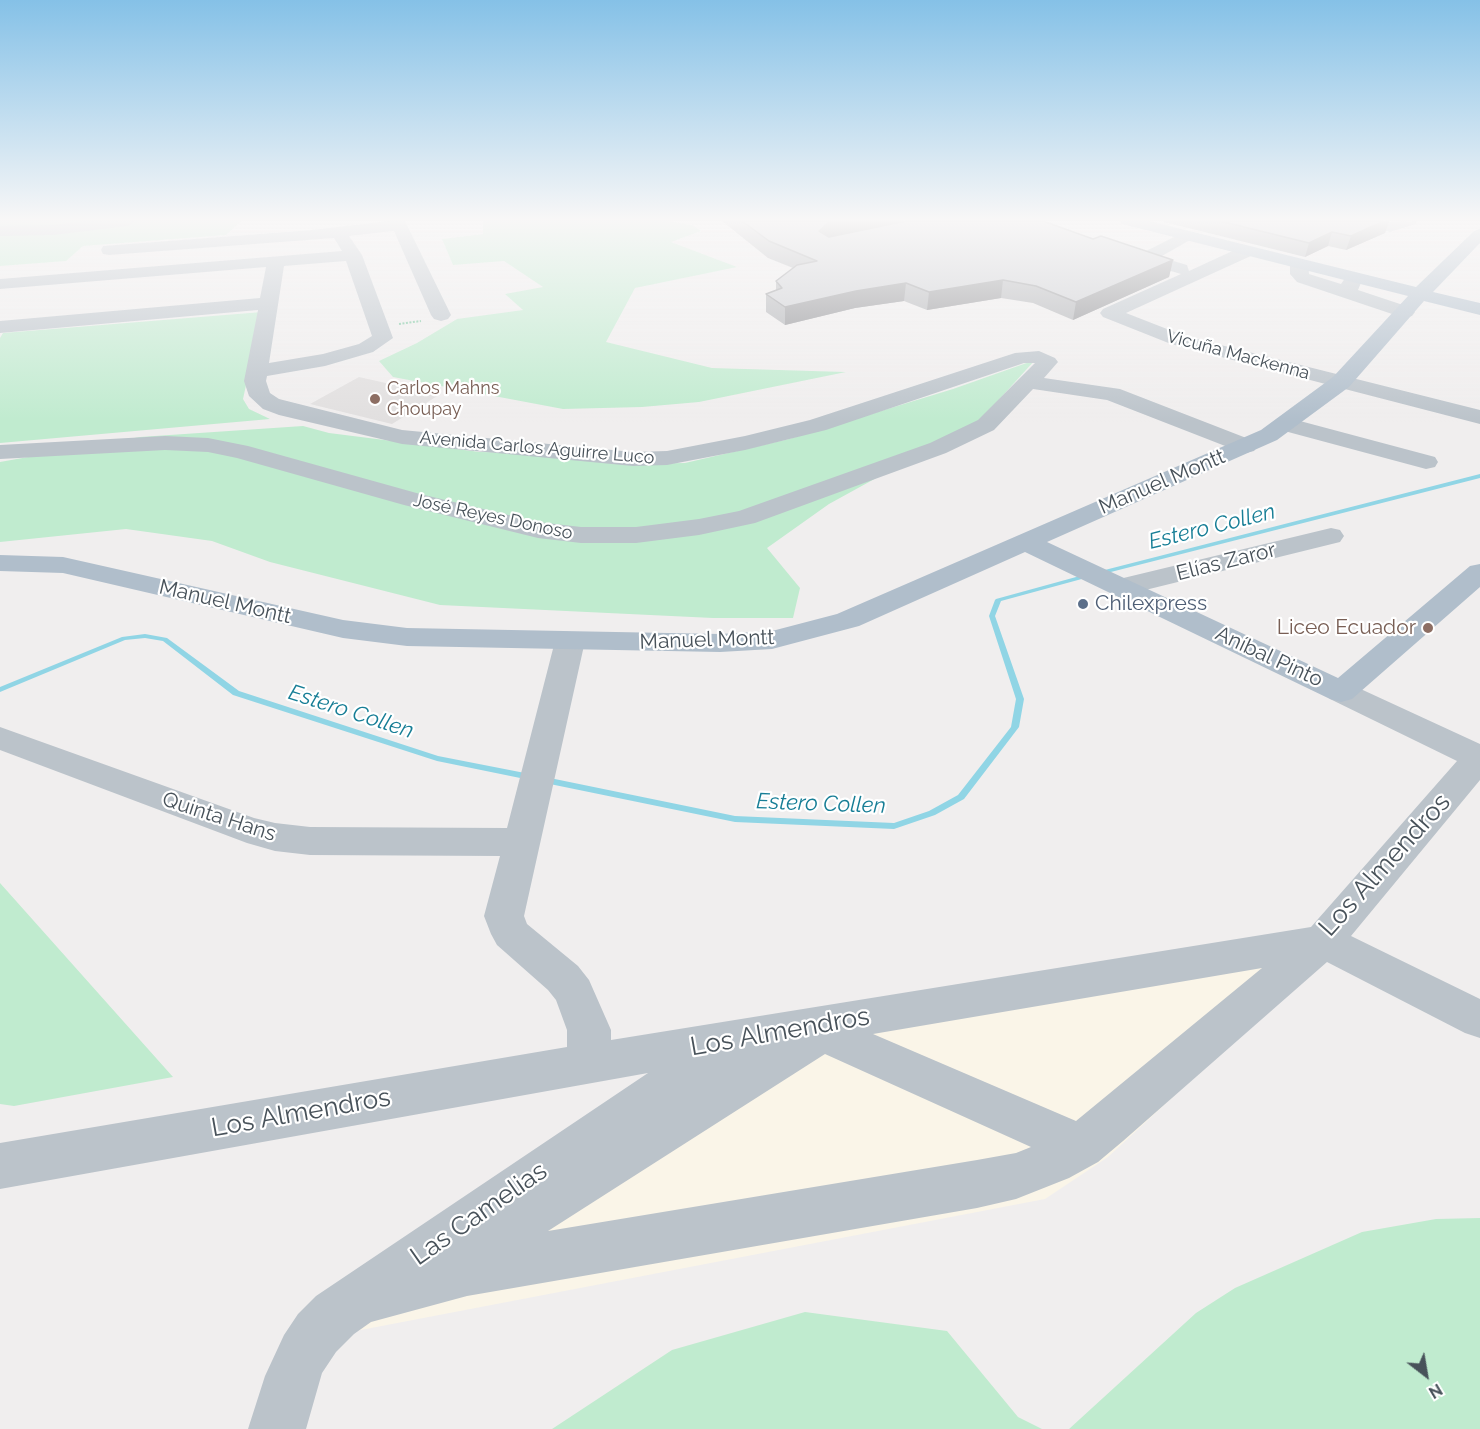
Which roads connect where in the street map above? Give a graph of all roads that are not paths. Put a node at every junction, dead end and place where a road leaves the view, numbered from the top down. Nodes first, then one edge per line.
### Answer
1 (69, 288) edge
2 (139, 288) edge
3 (202, 288) edge
4 (272, 288) edge
5 (365, 288) edge
6 (428, 288) edge
7 (1164, 288) edge
8 (1353, 288) edge
9 (1372, 288) edge
10 (1425, 288) edge
11 (1420, 294) junction
12 (269, 303) junction
13 (1480, 309) edge
14 (196, 310) junction
15 (1405, 312) junction
16 (441, 315) road end
17 (128, 316) junction
18 (50, 323) junction
19 (0, 327) edge
20 (257, 371) junction
21 (1029, 382) junction
22 (1341, 382) junction
23 (1480, 417) edge
24 (1285, 424) junction
25 (1246, 446) junction
26 (0, 452) edge
27 (1426, 462) dead end
28 (1331, 536) dead end
29 (1025, 542) junction
30 (0, 563) edge
31 (1480, 572) edge
32 (1118, 586) junction
33 (570, 641) junction
34 (1341, 692) junction
35 (0, 738) edge
36 (1480, 758) edge
37 (521, 842) junction
38 (1323, 941) junction
39 (1480, 1020) edge
40 (832, 1027) junction
41 (732, 1041) junction
42 (589, 1063) junction
43 (1081, 1146) junction
44 (0, 1166) edge
45 (466, 1270) junction
46 (354, 1300) junction
47 (277, 1429) edge

1 - 18 street
2 - 17 street
3 - 14 street
4 - 12 street, Avenida Carlos Aguirre Luco
5 - 20 street
6 - 16 street
7 - 22 street, Vicuña Mackenna
8 - 15 street
9 - 11 main road
10 - 11 main road, Manuel Montt
11 - 13 main road
11 - 15 main road, Manuel Montt
12 - 14 street
12 - 20 street, Avenida Carlos Aguirre Luco
14 - 17 street
15 - 22 main road, Manuel Montt
17 - 18 street
18 - 19 street
20 - 21 street, Avenida Carlos Aguirre Luco
21 - 25 street
21 - 26 street, José Reyes Donoso
22 - 23 street, Vicuña Mackenna
22 - 24 main road, Manuel Montt
24 - 25 main road, Manuel Montt
24 - 27 street
25 - 29 main road, Manuel Montt
28 - 32 street, Elías Zaror
29 - 32 main road, Aníbal Pinto
29 - 33 main road, Manuel Montt
30 - 33 main road, Manuel Montt
31 - 34 main road
32 - 34 main road, Aníbal Pinto
33 - 37 street
34 - 36 street, Aníbal Pinto
35 - 37 street, Quinta Hans
36 - 38 street, Los Almendros
37 - 42 street
38 - 39 street
38 - 40 street, Los Almendros
38 - 43 street
40 - 41 street, Los Almendros
40 - 43 street
40 - 45 street
41 - 42 street, Los Almendros
41 - 46 street, Las Camelias
42 - 44 street, Los Almendros
43 - 45 street
45 - 46 street
46 - 47 street, Las Camelias

